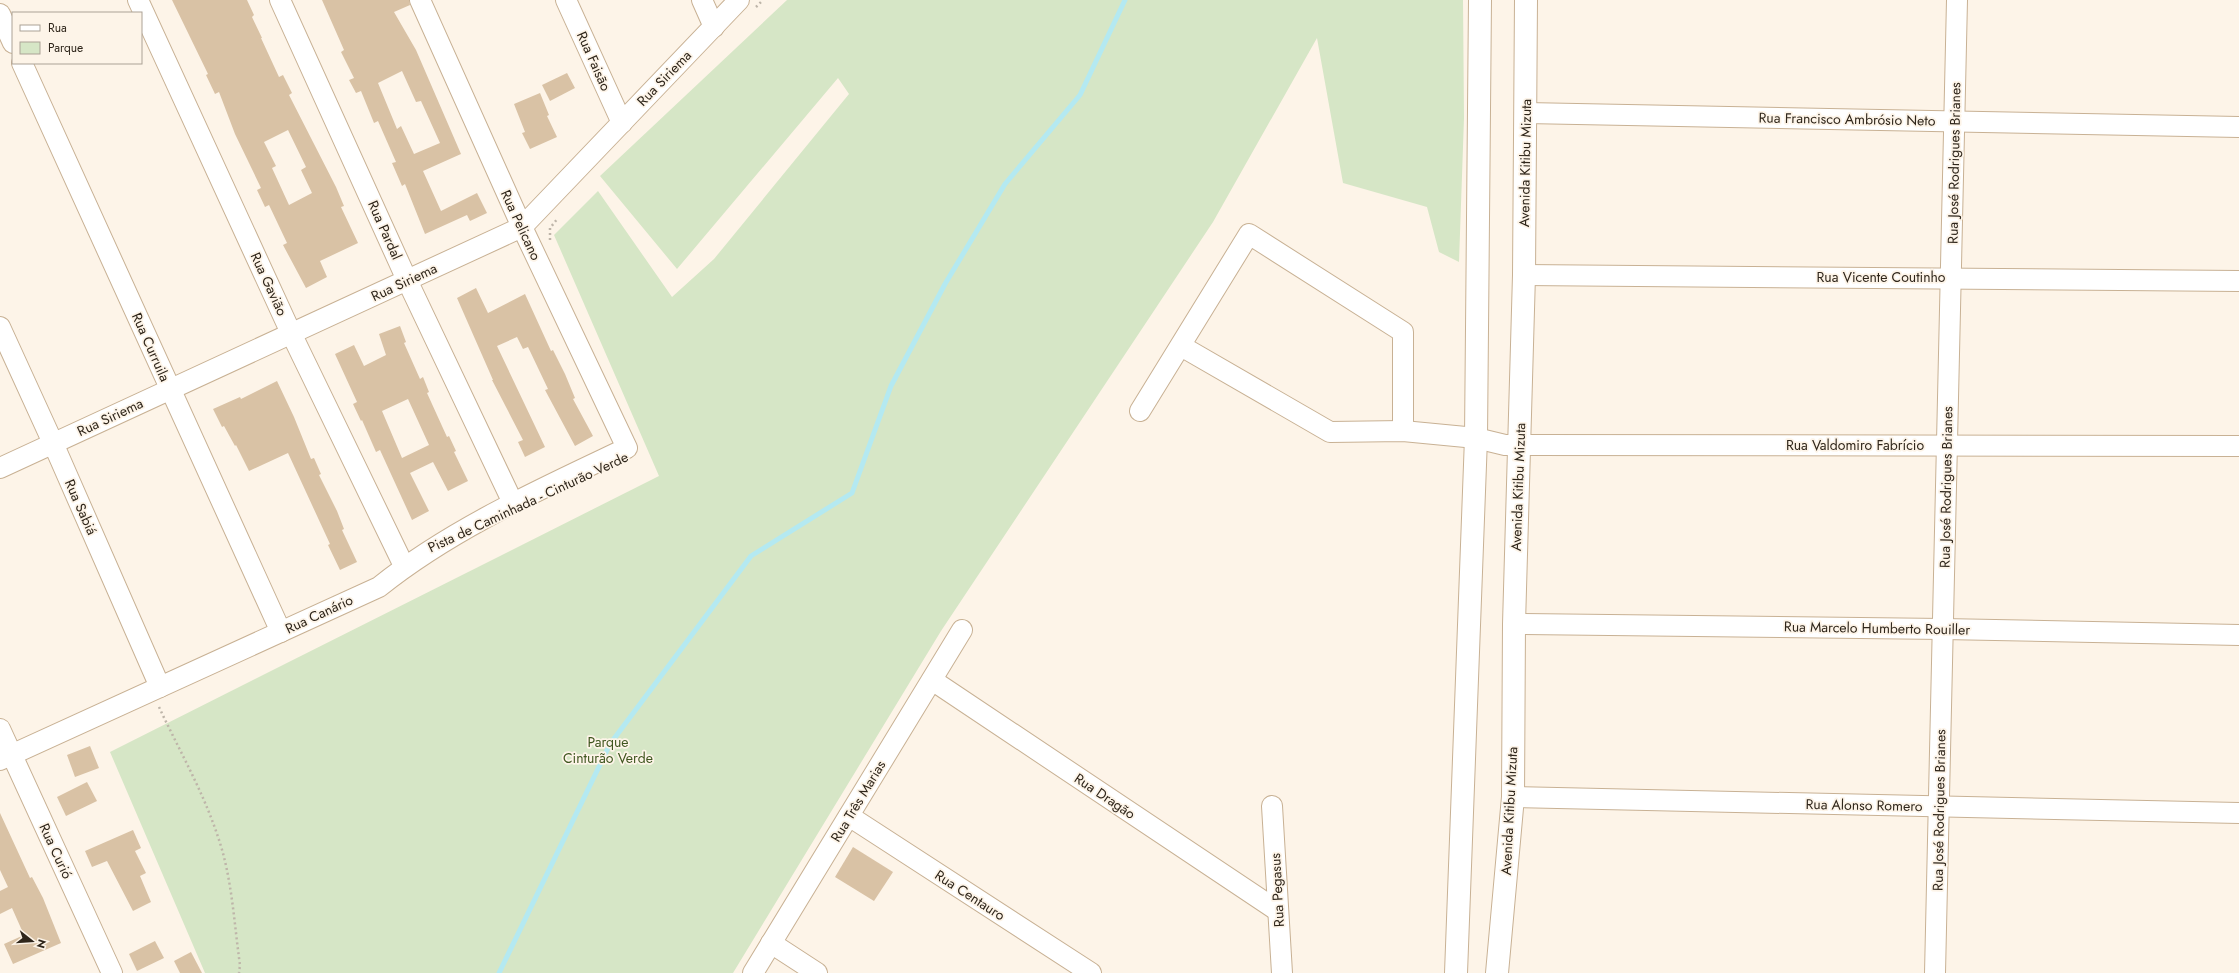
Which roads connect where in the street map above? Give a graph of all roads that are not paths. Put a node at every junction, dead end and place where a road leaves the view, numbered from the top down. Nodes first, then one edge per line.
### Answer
1 (138, 0) edge
2 (280, 0) edge
3 (420, 0) edge
4 (566, 0) edge
5 (702, 0) edge
6 (1480, 0) edge
7 (1526, 0) edge
8 (1958, 0) edge
9 (746, 6) edge
10 (0, 14) edge
11 (714, 26) junction
12 (12, 41) edge
13 (22, 64) edge
14 (1526, 113) junction
15 (1955, 121) junction
16 (622, 123) junction
17 (2239, 127) edge
18 (522, 227) junction
19 (1524, 275) junction
20 (1951, 277) junction
21 (407, 280) junction
22 (2239, 281) edge
23 (0, 328) edge
24 (291, 333) junction
25 (1181, 346) junction
26 (170, 389) junction
27 (1140, 411) dead end
28 (1403, 431) junction
29 (1476, 438) junction
30 (53, 443) junction
31 (1948, 444) junction
32 (1519, 445) junction
33 (2239, 446) edge
34 (627, 448) joint
35 (0, 468) edge
36 (513, 503) junction
37 (404, 566) junction
38 (1514, 624) junction
39 (1943, 629) junction
40 (962, 630) dead end
41 (281, 632) junction
42 (2239, 635) edge
43 (932, 680) junction
44 (163, 694) junction
45 (0, 729) edge
46 (6, 757) edge
47 (1512, 797) junction
48 (1272, 806) dead end
49 (1939, 806) junction
50 (2239, 813) edge
51 (849, 816) junction
52 (1278, 911) junction
53 (771, 943) junction
54 (112, 973) edge
55 (753, 973) edge
56 (817, 973) edge
57 (1091, 973) edge
58 (1282, 973) edge
59 (1456, 973) edge
60 (1497, 973) edge
61 (1936, 973) edge

1 - 24 street, Rua Gavião
2 - 21 street, Rua Pardal
3 - 18 street, Rua Pelicano
4 - 16 street, Rua Faisão
5 - 11 street
6 - 29 street
7 - 14 street, Avenida Kitibu Mizuta
8 - 15 street, Rua José Rodrigues Brianes
9 - 11 street, Rua Siriema
10 - 12 street
11 - 16 street, Rua Siriema
13 - 26 street, Rua Curruila
14 - 15 street, Rua Francisco Ambrósio Neto
14 - 19 street, Avenida Kitibu Mizuta
15 - 17 street, Rua Francisco Ambrósio Neto
15 - 20 street, Rua José Rodrigues Brianes
16 - 18 street, Rua Siriema
18 - 21 street, Rua Siriema
18 - 34 street, Rua Pelicano
19 - 20 street, Rua Vicente Coutinho
19 - 32 street, Avenida Kitibu Mizuta
20 - 22 street, Rua Vicente Coutinho
20 - 31 street, Rua José Rodrigues Brianes
21 - 24 street, Rua Siriema
21 - 36 street, Rua Pardal
23 - 30 street, Rua Sabiá
24 - 26 street, Rua Siriema
24 - 37 street, Rua Gavião
25 - 27 street
25 - 28 street, Rua Valdomiro Fabrício
25 - 28 street
26 - 30 street, Rua Siriema
26 - 41 street, Rua Curruila
28 - 29 street, Rua Valdomiro Fabrício
29 - 32 street, Rua Valdomiro Fabrício
29 - 59 street
30 - 35 street, Rua Siriema
30 - 44 street, Rua Sabiá
31 - 32 street, Rua Valdomiro Fabrício
31 - 33 street, Rua Valdomiro Fabrício
31 - 39 street, Rua José Rodrigues Brianes
32 - 38 street, Avenida Kitibu Mizuta
34 - 36 street, Rua Canário
36 - 37 street, Rua Canário
37 - 41 street, Rua Canário
38 - 39 street, Rua Marcelo Humberto Rouiller
38 - 47 street, Avenida Kitibu Mizuta
39 - 42 street, Rua Marcelo Humberto Rouiller
39 - 49 street, Rua José Rodrigues Brianes
40 - 43 street, Rua Três Marias
41 - 44 street, Rua Canário
43 - 51 street, Rua Três Marias
43 - 52 street, Rua Dragão
44 - 46 street, Rua Canário
45 - 46 street, Rua Curió
46 - 54 street, Rua Curió
47 - 49 street, Rua Alonso Romero
47 - 60 street, Avenida Kitibu Mizuta
48 - 52 street, Rua Pegasus
49 - 50 street, Rua Alonso Romero
49 - 61 street, Rua José Rodrigues Brianes
51 - 53 street, Rua Três Marias
51 - 57 street, Rua Centauro
52 - 58 street, Rua Pegasus
53 - 55 street, Rua Três Marias
53 - 56 street

